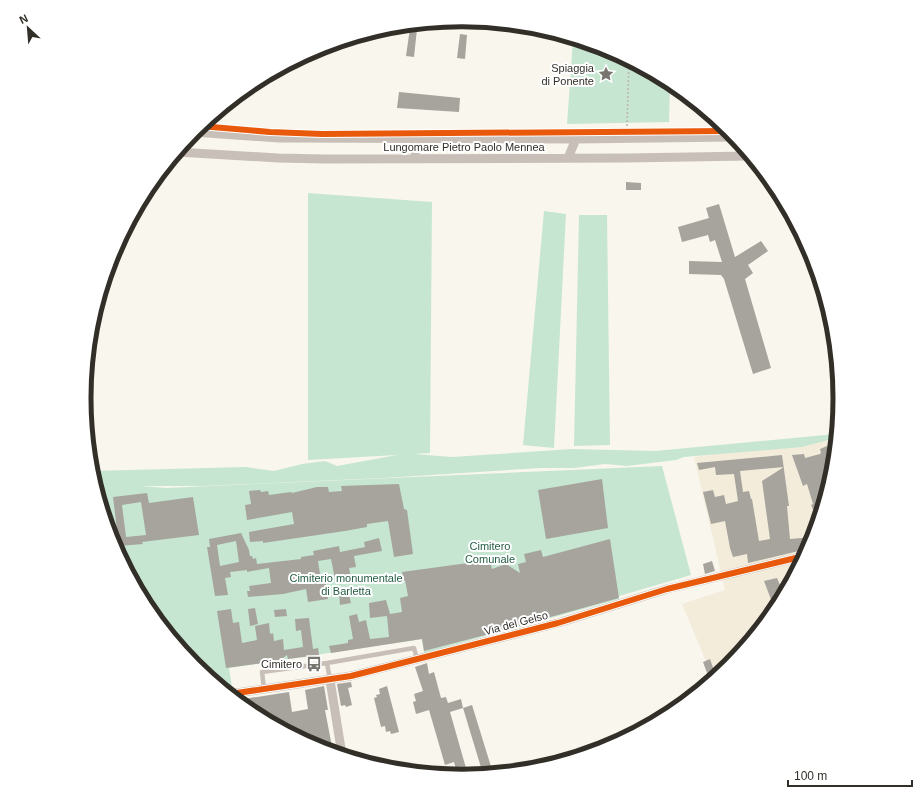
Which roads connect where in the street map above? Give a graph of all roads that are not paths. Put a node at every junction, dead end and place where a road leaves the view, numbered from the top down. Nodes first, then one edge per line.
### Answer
1 (203, 133) edge
2 (725, 137) edge
3 (576, 138) junction
4 (416, 139) junction
5 (184, 152) edge
6 (743, 156) edge
7 (568, 158) junction
8 (415, 159) junction
9 (797, 558) edge
10 (417, 660) junction
11 (327, 664) junction
12 (330, 680) junction
13 (264, 689) junction
14 (237, 693) edge
15 (341, 748) edge

1 - 4 street, Lungomare Pietro Paolo Mennea
2 - 3 street, Lungomare Pietro Paolo Mennea
3 - 4 street, Lungomare Pietro Paolo Mennea
3 - 7 street
4 - 8 street
5 - 8 street, Lungomare Pietro Paolo Mennea
6 - 7 street, Lungomare Pietro Paolo Mennea
7 - 8 street, Lungomare Pietro Paolo Mennea
9 - 10 street, Via del Gelso
10 - 11 lane
10 - 12 street, Via del Gelso
11 - 12 lane
11 - 13 lane
12 - 13 street, Via del Gelso
12 - 15 street
13 - 14 street, Via del Gelso

